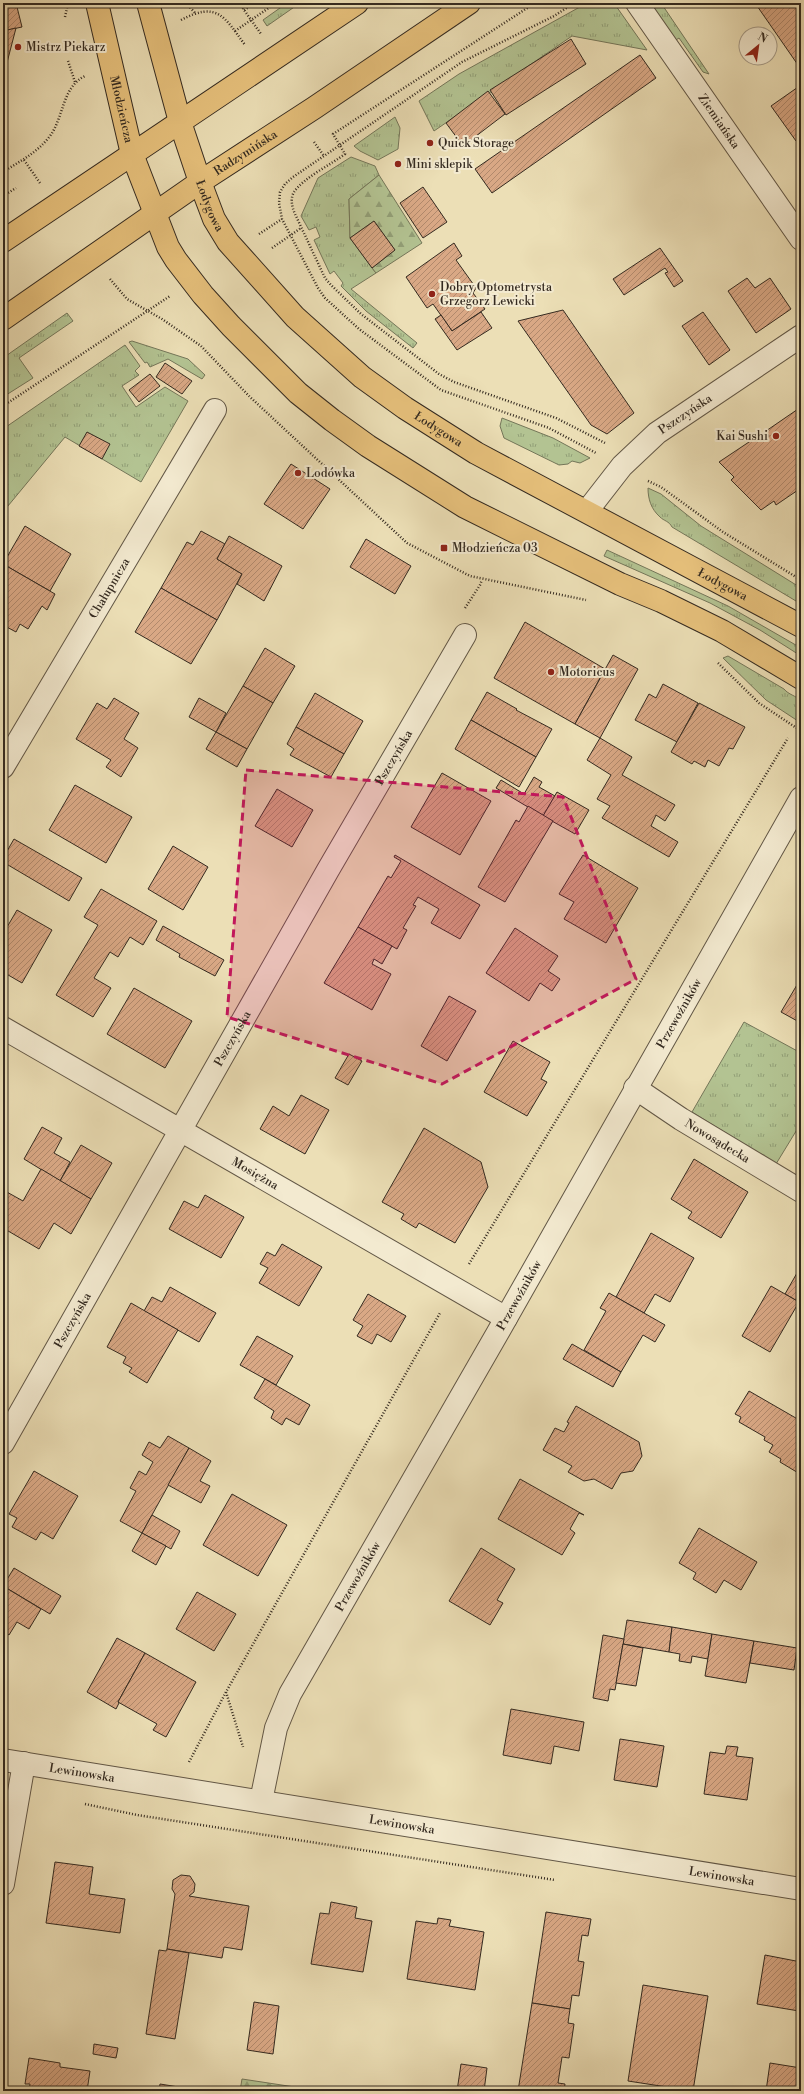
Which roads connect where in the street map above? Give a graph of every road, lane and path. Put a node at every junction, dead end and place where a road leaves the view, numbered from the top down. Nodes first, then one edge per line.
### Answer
1 (68, 3) edge
2 (97, 3) edge
3 (148, 3) edge
4 (186, 3) edge
5 (232, 3) edge
6 (255, 3) edge
7 (276, 3) edge
8 (357, 3) edge
9 (470, 3) edge
10 (535, 3) edge
11 (574, 3) edge
12 (637, 3) edge
13 (236, 4) edge
14 (244, 10) junction
15 (195, 13) junction
16 (65, 17) dead end
17 (251, 20) junction
18 (178, 22) dead end
19 (235, 31) junction
20 (261, 34) dead end
21 (243, 42) dead end
22 (68, 61) dead end
23 (87, 74) dead end
24 (75, 82) junction
25 (180, 122) junction
26 (313, 141) dead end
27 (340, 145) junction
28 (132, 154) junction
29 (324, 156) junction
30 (24, 160) junction
31 (3, 172) edge
32 (200, 182) junction
33 (42, 185) dead end
34 (16, 188) dead end
35 (3, 196) edge
36 (155, 213) junction
37 (282, 219) junction
38 (301, 228) junction
39 (290, 235) junction
40 (257, 236) dead end
41 (801, 239) edge
42 (3, 241) edge
43 (266, 252) dead end
44 (173, 294) dead end
45 (3, 319) edge
46 (801, 336) edge
47 (3, 406) edge
48 (215, 410) dead end
49 (610, 446) dead end
50 (600, 454) dead end
51 (646, 479) dead end
52 (587, 511) junction
53 (801, 580) edge
54 (801, 626) edge
55 (465, 636) dead end
56 (801, 678) edge
57 (788, 738) dead end
58 (3, 767) edge
59 (801, 798) edge
60 (3, 1028) edge
61 (635, 1088) junction
62 (180, 1131) junction
63 (801, 1191) edge
64 (454, 1288) junction
65 (506, 1318) junction
66 (3, 1443) edge
67 (226, 1692) junction
68 (248, 1749) dead end
69 (13, 1761) edge
70 (188, 1767) dead end
71 (261, 1801) junction
72 (78, 1802) dead end
73 (556, 1880) dead end
74 (3, 1884) edge
75 (801, 1889) edge

1 - 16 path
2 - 28 main road, Młodzieńcza
3 - 25 main road
4 - 15 path
5 - 13 path
6 - 14 path
7 - 17 path
8 - 25 main road
9 - 32 main road, Radzymińska
10 - 27 path
11 - 27 path
12 - 41 street, Ziemiańska
13 - 14 path
14 - 17 path
15 - 18 path
15 - 19 path
17 - 19 path
17 - 20 path
19 - 21 path
22 - 24 path
23 - 24 path
24 - 30 path
25 - 28 main road
25 - 32 main road, Łodygowa
26 - 29 path
27 - 29 path
27 - 38 path
28 - 36 main road, Młodzieńcza
28 - 42 main road
29 - 37 path
30 - 31 path
30 - 33 path
32 - 36 main road, Radzymińska
32 - 52 main road, Łodygowa
34 - 35 path
36 - 45 main road, Radzymińska
36 - 56 main road
37 - 39 path
37 - 40 path
38 - 39 path
38 - 49 path
39 - 43 path
39 - 50 path
44 - 47 path
46 - 52 street, Pszczyńska
48 - 58 street, Chałupnicza
51 - 53 path
52 - 54 main road, Łodygowa
55 - 62 street, Pszczyńska
57 - 64 path
59 - 61 street, Przewoźników
60 - 62 street, Mosiężna
61 - 63 street, Nowosądecka
61 - 65 street, Przewoźników
62 - 64 street, Mosiężna
62 - 66 street, Pszczyńska
64 - 65 street, Mosiężna
64 - 67 path
65 - 71 street, Przewoźników
67 - 68 path
67 - 70 path
69 - 71 street, Lewinowska
69 - 74 street
71 - 75 street, Lewinowska
72 - 73 path

